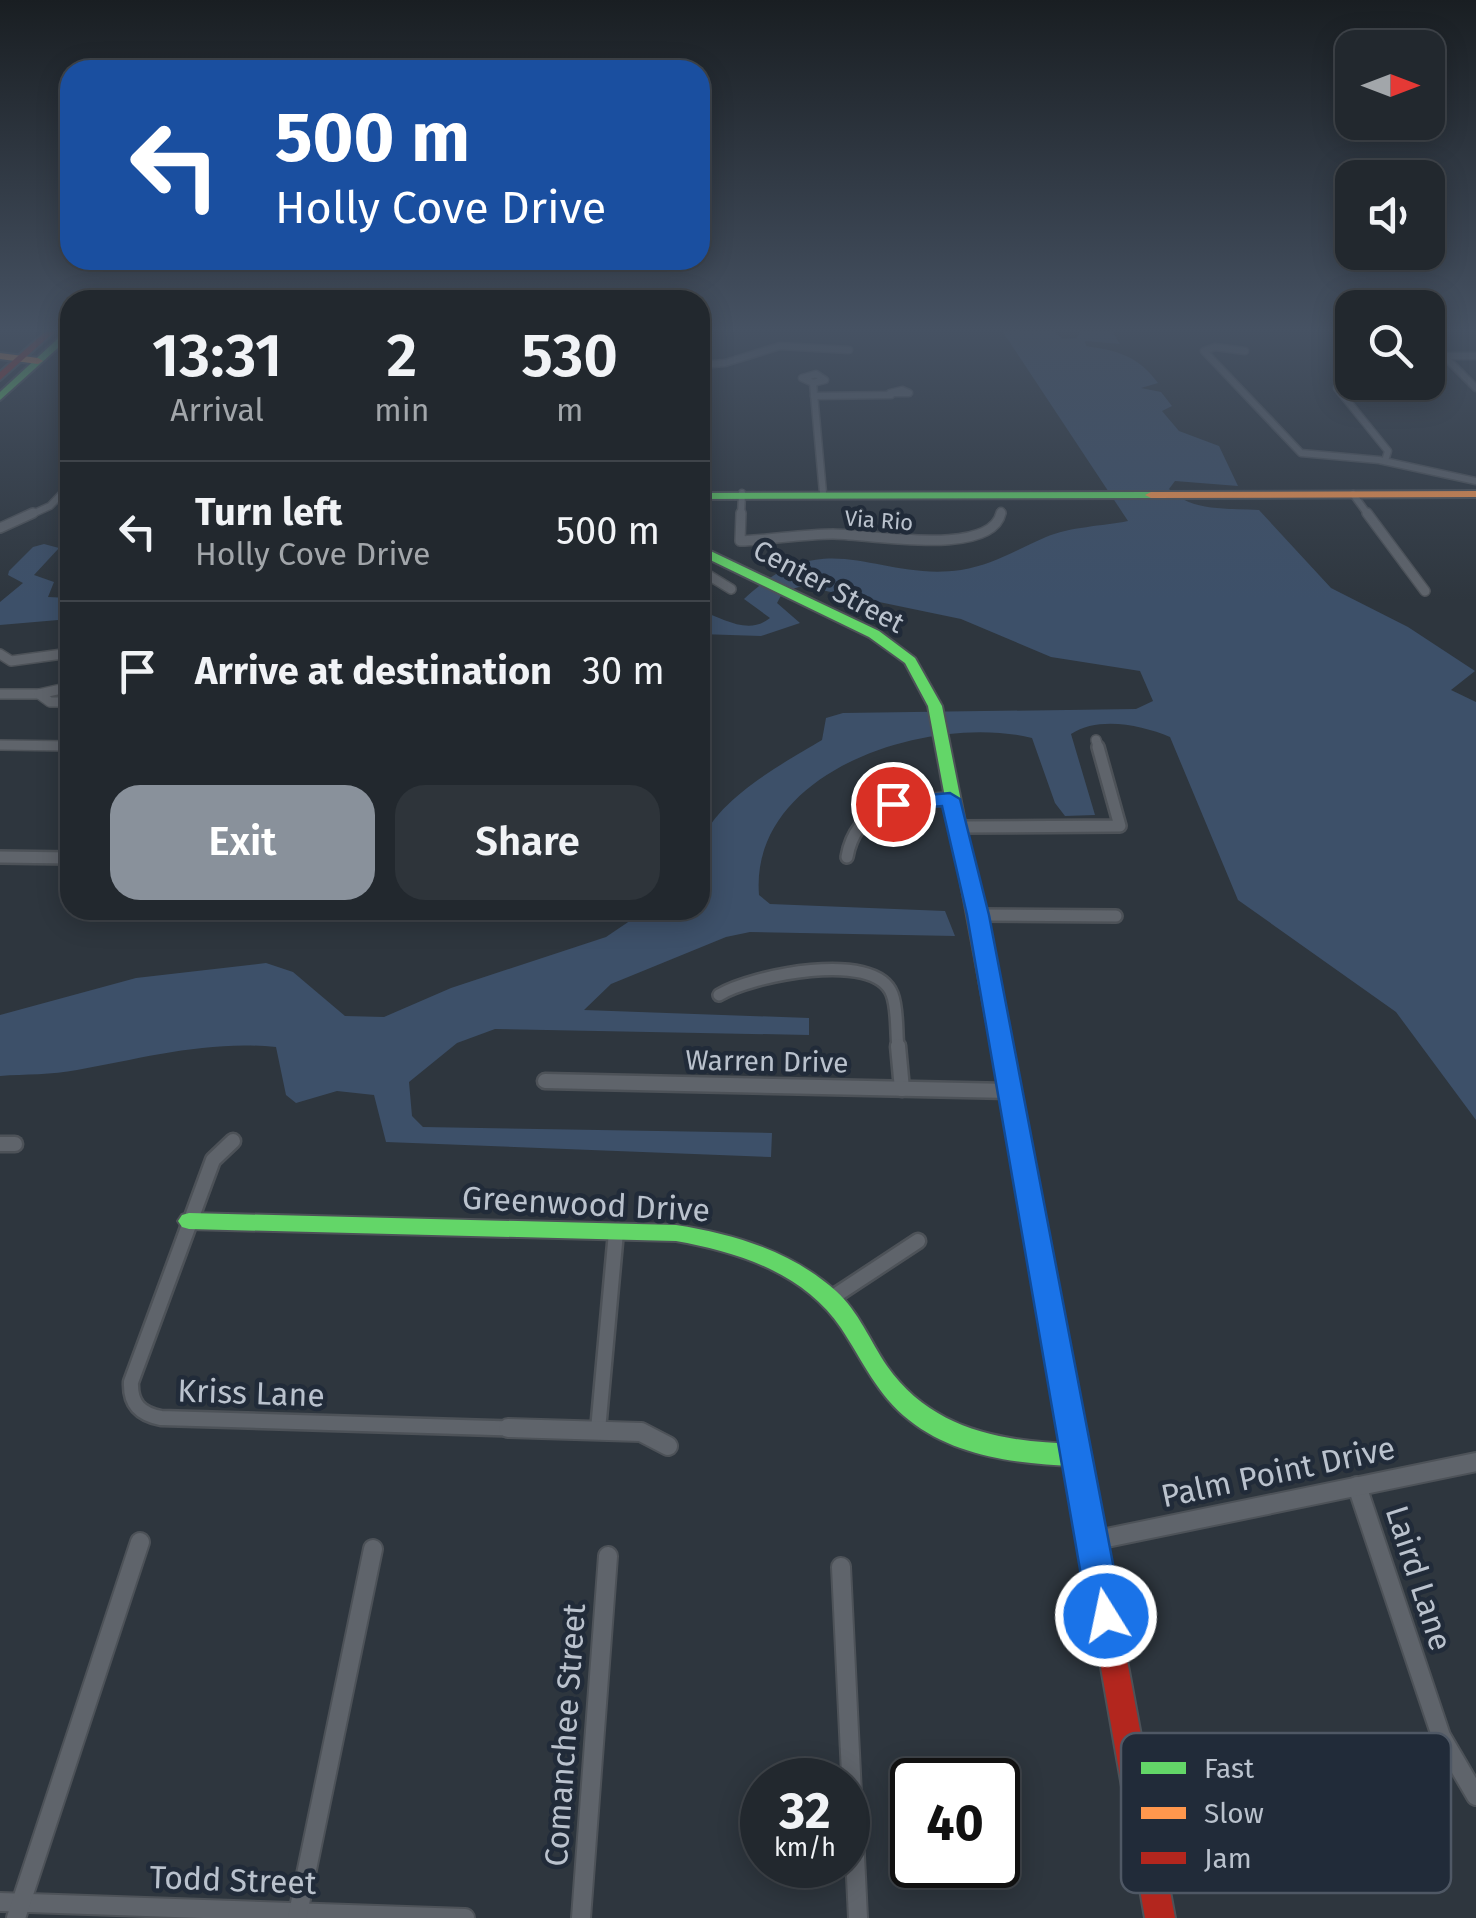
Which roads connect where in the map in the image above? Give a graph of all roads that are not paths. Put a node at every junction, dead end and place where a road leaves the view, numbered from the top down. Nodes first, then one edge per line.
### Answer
1 (816, 422) edge
2 (1270, 422) edge
3 (1364, 422) edge
4 (1385, 461) junction
5 (1476, 481) edge
6 (742, 493) junction
7 (823, 493) junction
8 (1352, 494) junction
9 (1476, 494) edge
10 (60, 495) edge
11 (710, 495) edge
12 (1002, 511) dead end
13 (0, 528) edge
14 (710, 555) edge
15 (710, 576) edge
16 (732, 589) dead end
17 (1425, 591) dead end
18 (0, 654) edge
19 (60, 654) edge
20 (11, 661) junction
21 (0, 671) edge
22 (60, 689) edge
23 (0, 694) edge
24 (39, 694) junction
25 (60, 702) edge
26 (1096, 740) dead end
27 (0, 745) edge
28 (60, 746) edge
29 (950, 799) junction
30 (958, 827) junction
31 (847, 856) dead end
32 (0, 857) edge
33 (60, 858) edge
34 (978, 915) junction
35 (1116, 916) dead end
36 (719, 995) dead end
37 (545, 1080) dead end
38 (902, 1088) junction
39 (1010, 1091) junction
40 (232, 1140) dead end
41 (190, 1221) junction
42 (616, 1232) junction
43 (918, 1241) dead end
44 (830, 1300) junction
45 (598, 1430) junction
46 (668, 1446) dead end
47 (1076, 1454) junction
48 (1476, 1462) edge
49 (1357, 1486) junction
50 (1092, 1541) junction
51 (140, 1542) dead end
52 (373, 1549) dead end
53 (608, 1556) dead end
54 (841, 1567) dead end
55 (1127, 1733) edge
56 (1440, 1733) edge
57 (1451, 1753) edge
58 (1476, 1796) edge
59 (1155, 1893) edge
60 (0, 1902) edge
61 (19, 1910) edge
62 (297, 1915) edge
63 (465, 1918) edge
64 (580, 1918) edge
65 (858, 1918) edge
66 (1160, 1918) edge

1 - 7 street
2 - 4 street
3 - 4 street
4 - 5 street
6 - 7 street
6 - 11 street
6 - 12 street, Via Rio
7 - 8 street
8 - 9 street
8 - 17 street
10 - 13 street
14 - 29 street, Center Street
15 - 16 street
18 - 20 street
19 - 20 street
20 - 21 street
22 - 24 street
23 - 24 street
24 - 25 street
26 - 30 street
27 - 28 street
29 - 30 street, Center Street
29 - 31 street
30 - 34 street, Center Street
32 - 33 street
34 - 35 street
34 - 39 street, Center Street
36 - 38 street
37 - 38 street, Warren Drive
38 - 39 street, Warren Drive
39 - 47 street, Center Street
40 - 41 street, Kriss Lane
41 - 42 street, Greenwood Drive
41 - 45 street, Kriss Lane
42 - 44 street, Greenwood Drive
42 - 45 street
43 - 44 street
44 - 47 street, Greenwood Drive
45 - 46 street, Kriss Lane
47 - 50 street, Center Street
48 - 49 street, Palm Point Drive
49 - 50 street, Palm Point Drive
49 - 56 street, Laird Lane
50 - 55 street, Center Street
51 - 61 street
52 - 62 street
53 - 64 street, Comanchee Street
54 - 65 street
57 - 58 street, Laird Lane
59 - 66 street, Center Street
60 - 61 street, Todd Street
61 - 62 street, Todd Street
62 - 63 street, Todd Street

